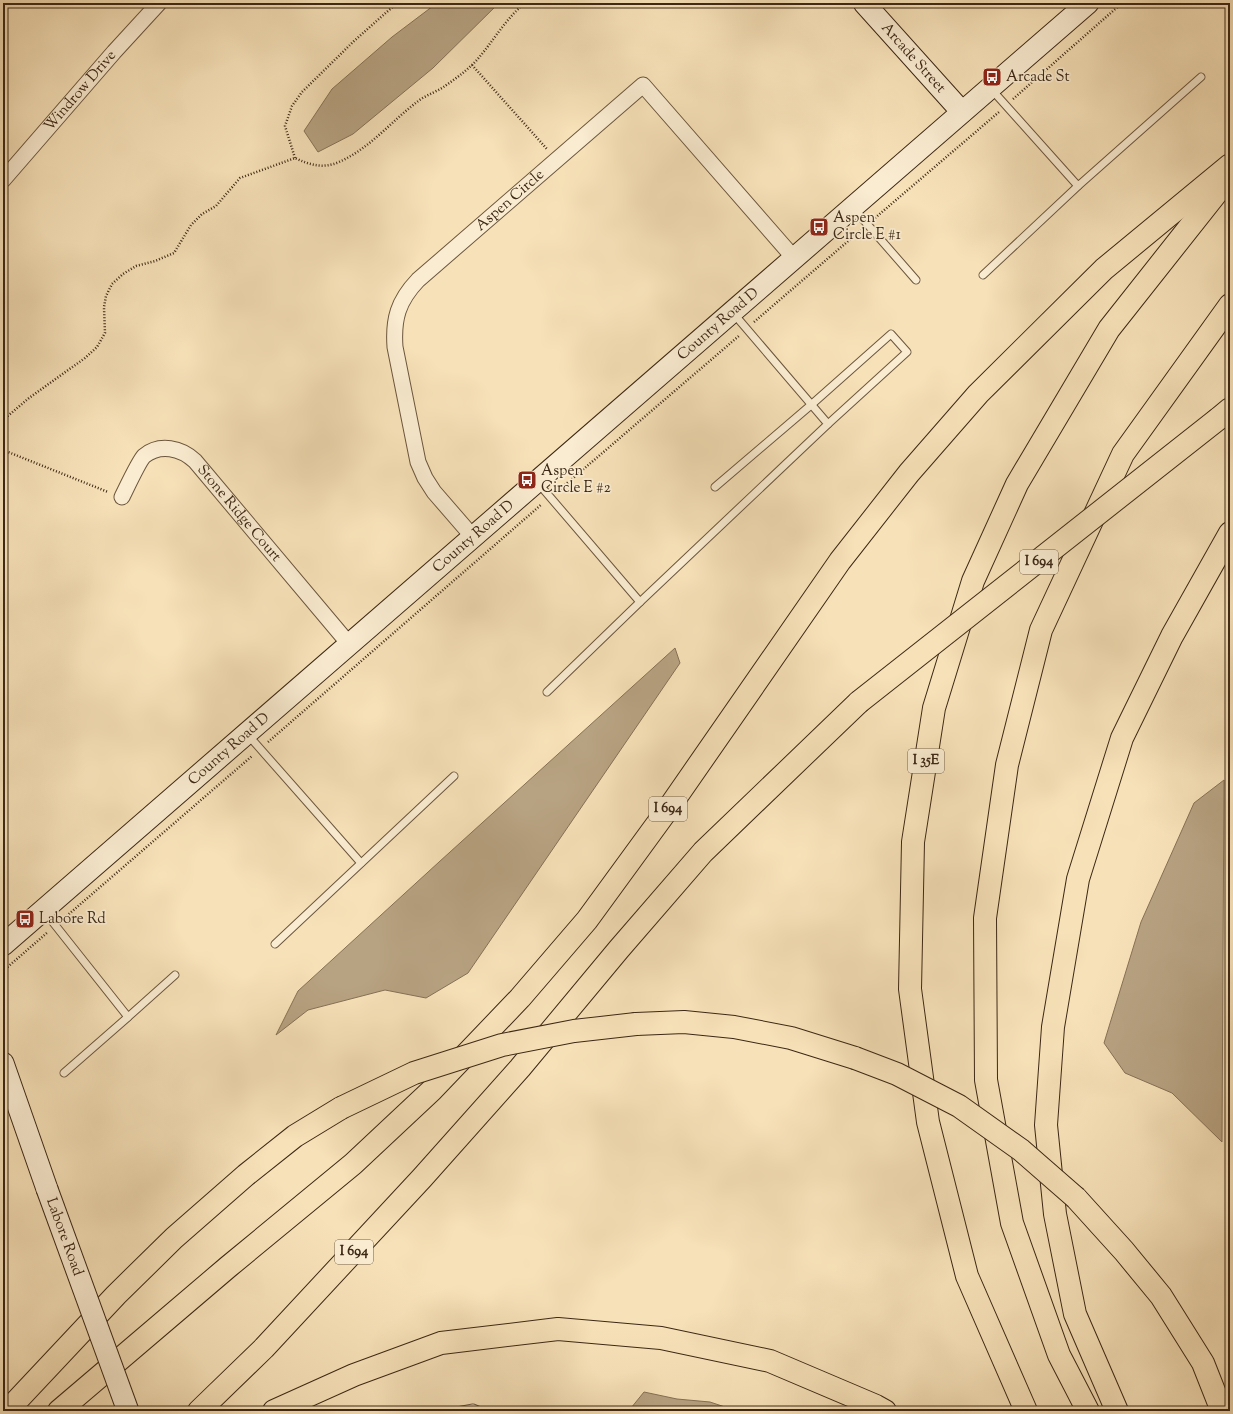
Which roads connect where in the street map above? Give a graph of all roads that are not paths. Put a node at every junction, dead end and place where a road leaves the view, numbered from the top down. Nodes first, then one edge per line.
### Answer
1 (159, 3) edge
2 (864, 3) edge
3 (1088, 3) edge
4 (1200, 77) dead end
5 (990, 88) junction
6 (962, 112) junction
7 (1230, 165) edge
8 (1230, 175) edge
9 (3, 180) edge
10 (1078, 186) junction
11 (853, 207) junction
12 (794, 258) junction
13 (983, 275) dead end
14 (916, 280) dead end
15 (1230, 305) edge
16 (732, 312) junction
17 (811, 405) junction
18 (1224, 414) edge
19 (828, 424) junction
20 (537, 482) junction
21 (715, 487) dead end
22 (122, 497) road end
23 (1230, 533) edge
24 (473, 537) junction
25 (640, 602) junction
26 (349, 644) junction
27 (547, 692) dead end
28 (246, 734) junction
29 (454, 776) dead end
30 (362, 863) junction
31 (49, 918) junction
32 (275, 944) dead end
33 (3, 945) edge
34 (175, 974) dead end
35 (128, 1017) junction
36 (3, 1063) edge
37 (64, 1073) dead end
38 (7, 1411) edge
39 (59, 1411) edge
40 (128, 1411) edge
41 (199, 1411) edge
42 (274, 1411) edge
43 (457, 1411) edge
44 (480, 1411) edge
45 (885, 1411) edge
46 (1026, 1411) edge
47 (1088, 1411) edge
48 (1117, 1411) edge
49 (1222, 1411) edge

1 - 9 street, Windrow Drive
2 - 6 street, Arcade Street
3 - 5 street, County Road D
4 - 10 lane
5 - 6 street, County Road D
5 - 10 lane
6 - 11 street, County Road D
7 - 39 highway, I 694
8 - 46 highway, I 35E
10 - 13 lane
11 - 12 street, County Road D
11 - 14 lane
12 - 16 street, County Road D
12 - 24 street, Aspen Circle
15 - 47 highway
16 - 17 lane
16 - 20 street, County Road D
17 - 19 lane
17 - 19 lane
17 - 21 lane
18 - 41 highway, I 694, bridge
19 - 25 lane
20 - 24 street, County Road D
20 - 25 lane
22 - 26 street, Stone Ridge Court
23 - 48 highway
24 - 26 street, County Road D
25 - 27 lane
26 - 28 street, County Road D
28 - 30 lane
28 - 31 street, County Road D
29 - 30 lane
30 - 32 lane
31 - 33 street, County Road D
31 - 35 lane
34 - 35 lane
35 - 37 lane
36 - 40 street, Labore Road, bridge
38 - 49 highway, bridge
42 - 45 highway
43 - 44 lane

